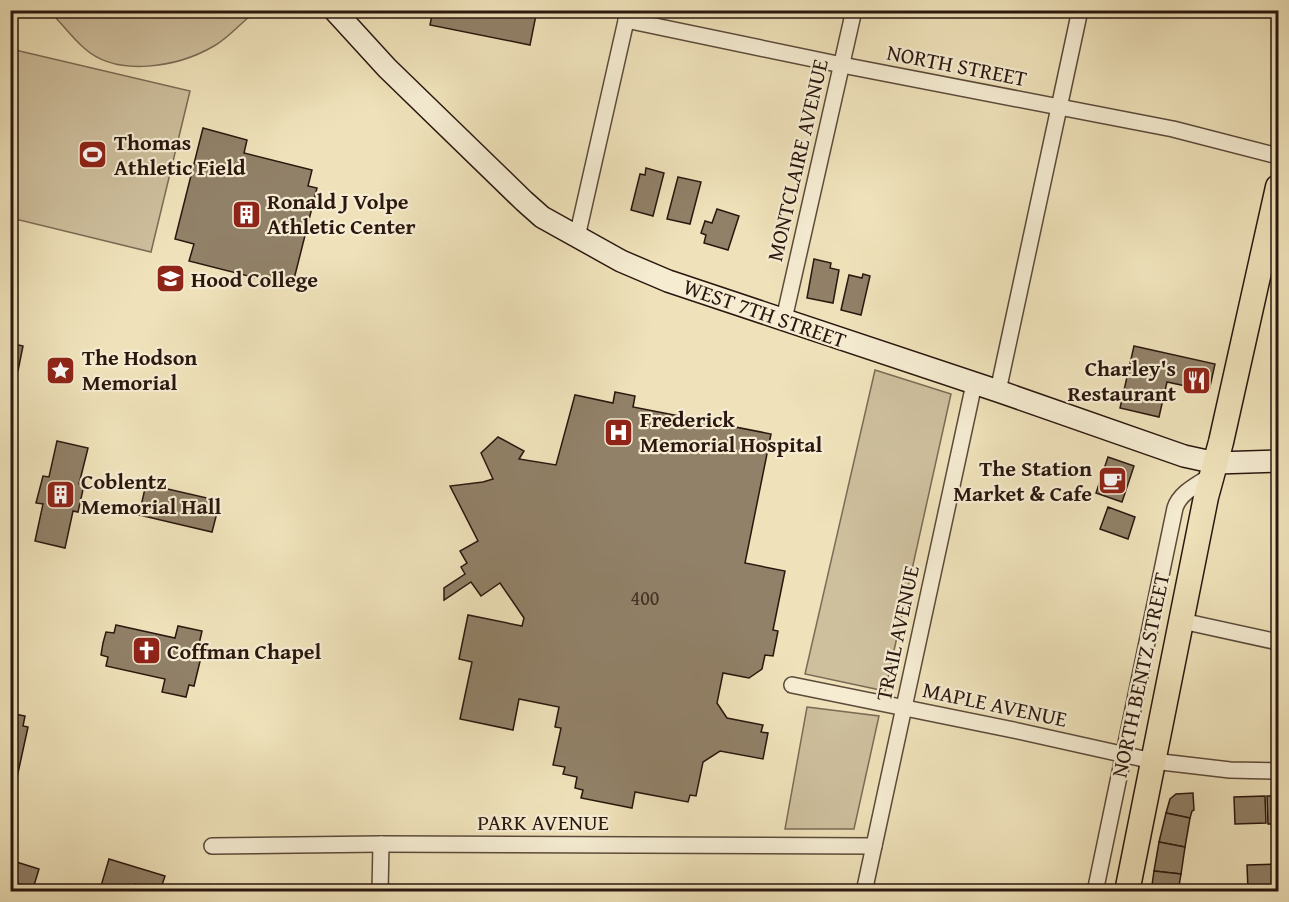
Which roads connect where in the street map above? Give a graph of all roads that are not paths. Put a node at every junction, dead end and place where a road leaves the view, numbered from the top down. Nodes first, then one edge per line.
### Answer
1 (334, 10) edge
2 (854, 10) edge
3 (1080, 10) edge
4 (627, 15) edge
5 (842, 65) junction
6 (1059, 108) junction
7 (1278, 156) edge
8 (1278, 187) edge
9 (577, 237) junction
10 (784, 319) junction
11 (974, 384) junction
12 (998, 392) junction
13 (1278, 462) edge
14 (1214, 469) junction
15 (1182, 621) junction
16 (1278, 642) edge
17 (792, 686) dead end
18 (904, 708) junction
19 (1124, 754) junction
20 (1153, 761) junction
21 (1278, 771) edge
22 (381, 844) junction
23 (212, 846) dead end
24 (874, 846) junction
25 (380, 891) edge
26 (864, 891) edge
27 (1095, 891) edge
28 (1126, 891) edge

1 - 9 main road, WEST 7TH STREET
2 - 5 street, MONTCLAIRE AVENUE
3 - 6 street
4 - 5 street, NORTH STREET
4 - 9 street
5 - 6 street, NORTH STREET
5 - 10 street, MONTCLAIRE AVENUE
6 - 7 street, NORTH STREET
6 - 12 street
8 - 14 main road
9 - 10 main road, WEST 7TH STREET
10 - 11 main road, WEST 7TH STREET
11 - 12 main road, WEST 7TH STREET
11 - 18 street, TRAIL AVENUE
12 - 14 main road, WEST 7TH STREET
13 - 14 main road, WEST 7TH STREET
14 - 15 main road, NORTH BENTZ STREET
14 - 19 street, NORTH BENTZ STREET
15 - 16 street
15 - 20 main road, NORTH BENTZ STREET
17 - 18 street, MAPLE AVENUE
18 - 19 street, MAPLE AVENUE
18 - 24 street, TRAIL AVENUE
19 - 20 street, MAPLE AVENUE
19 - 27 street, NORTH BENTZ STREET
20 - 21 street, MAPLE AVENUE
20 - 28 main road, NORTH BENTZ STREET
22 - 23 street, PARK AVENUE
22 - 24 street, PARK AVENUE
22 - 25 street
24 - 26 street, TRAIL AVENUE

